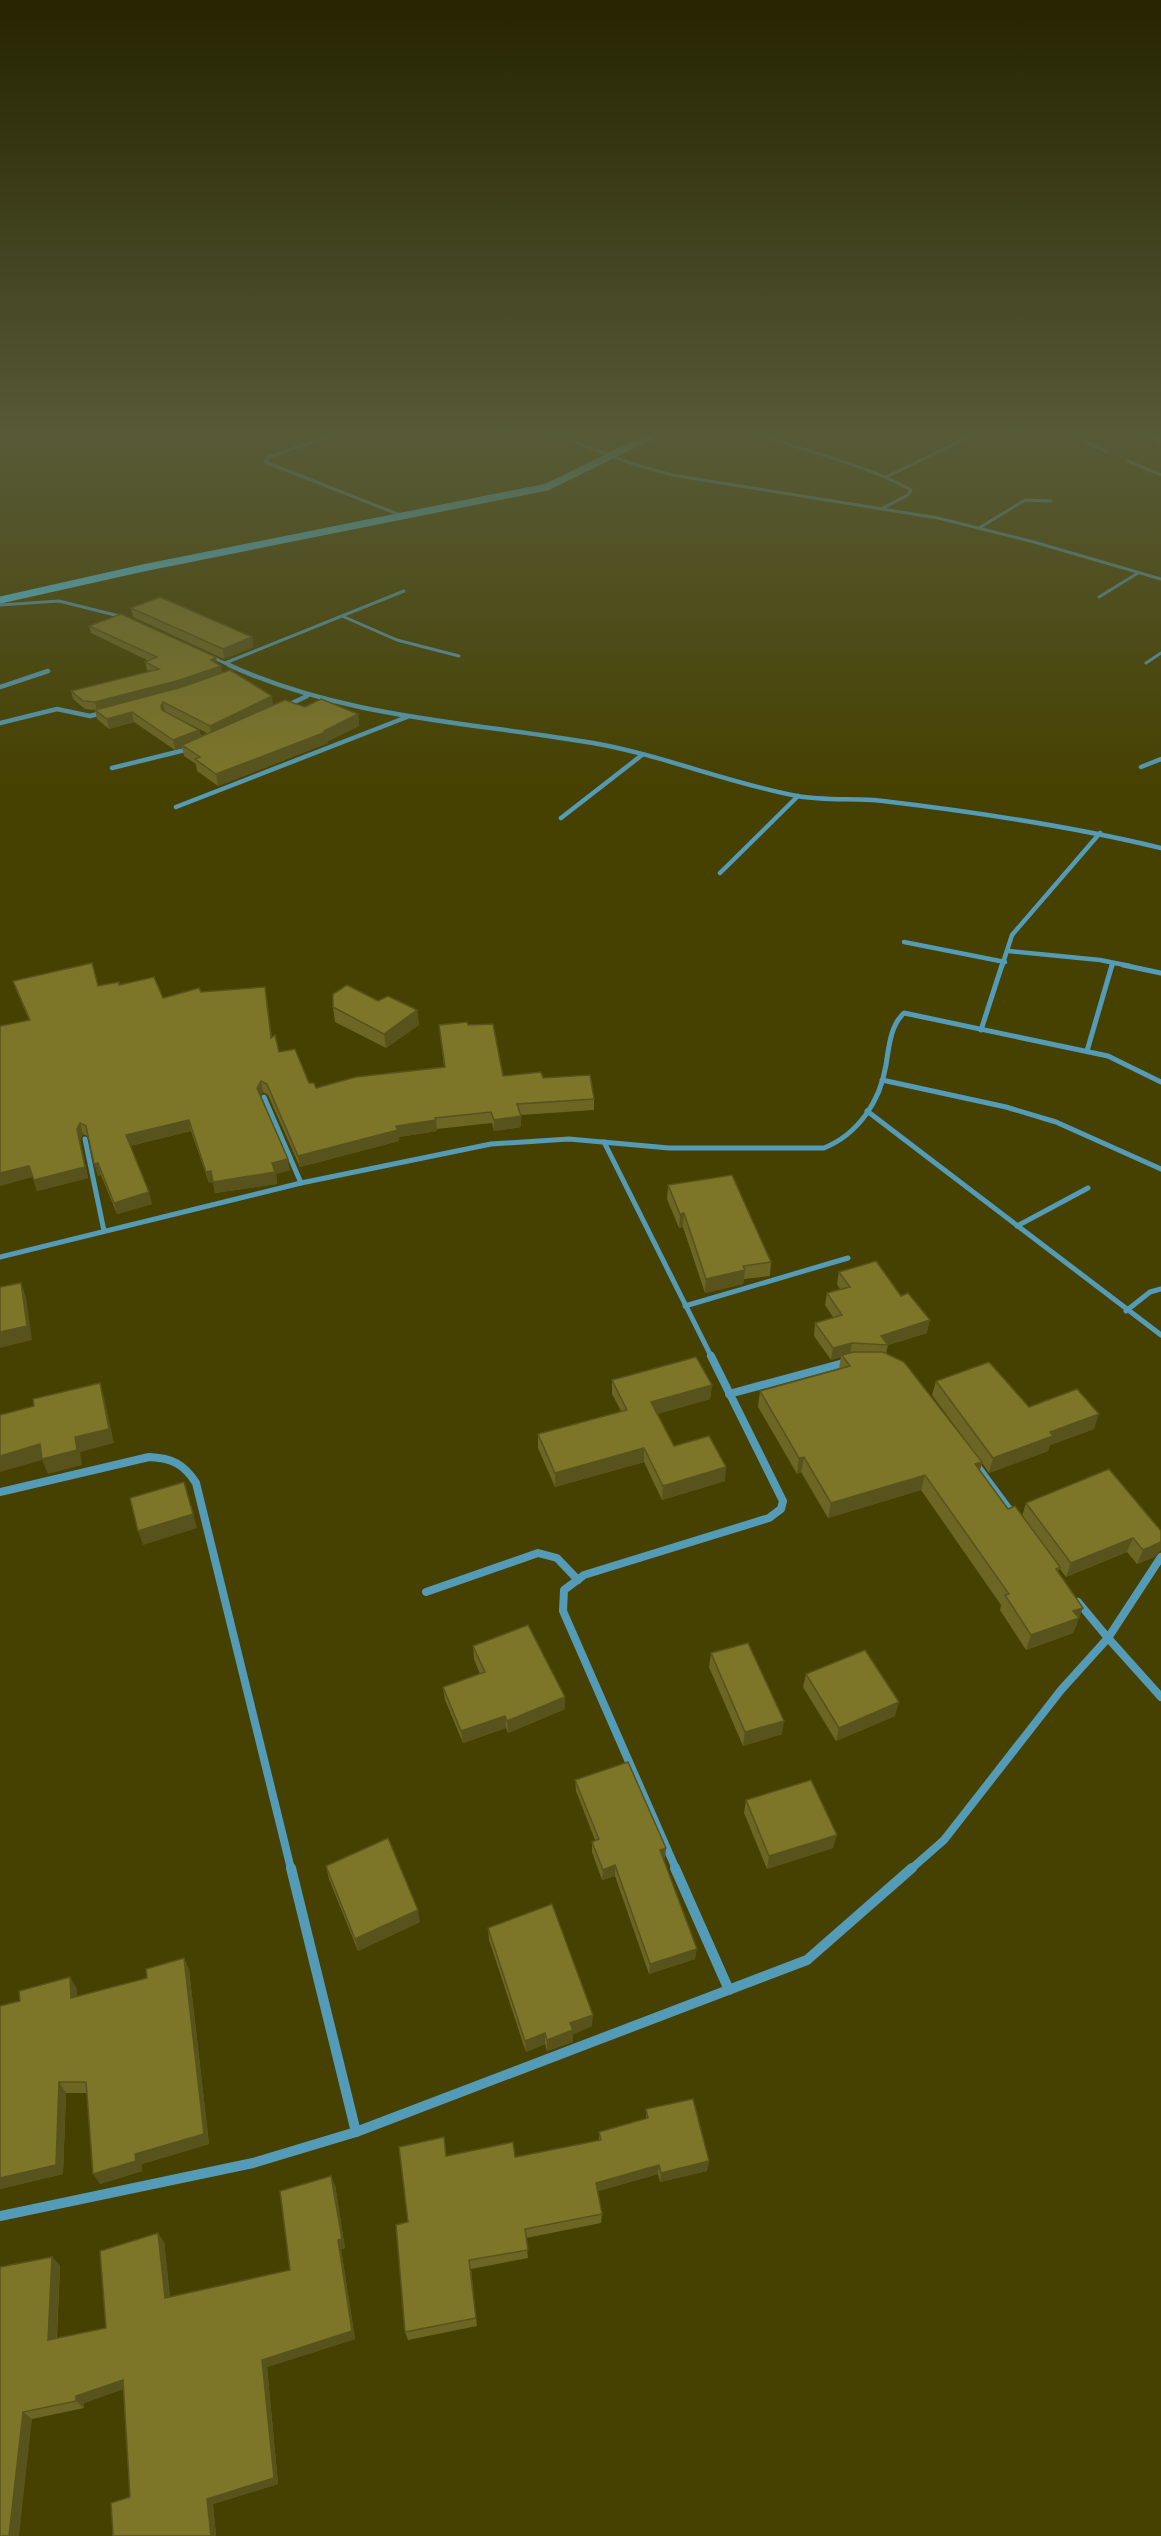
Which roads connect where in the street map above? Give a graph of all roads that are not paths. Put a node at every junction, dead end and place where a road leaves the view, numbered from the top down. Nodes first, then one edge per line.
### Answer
1 (211, 554) edge
2 (1072, 554) edge
3 (1138, 573) junction
4 (1161, 579) edge
5 (404, 591) dead end
6 (1099, 597) dead end
7 (0, 600) edge
8 (0, 605) edge
9 (342, 616) junction
10 (127, 619) edge
11 (203, 653) edge
12 (1161, 653) edge
13 (459, 656) dead end
14 (225, 663) junction
15 (1146, 663) dead end
16 (48, 671) dead end
17 (243, 671) junction
18 (232, 675) edge
19 (0, 687) edge
20 (307, 696) junction
21 (280, 710) edge
22 (108, 712) edge
23 (408, 717) junction
24 (0, 723) edge
25 (191, 749) edge
26 (642, 755) junction
27 (1161, 759) edge
28 (1141, 767) dead end
29 (112, 768) dead end
30 (798, 796) junction
31 (176, 807) dead end
32 (561, 818) dead end
33 (1100, 833) junction
34 (1161, 848) edge
35 (720, 873) dead end
36 (904, 942) dead end
37 (1009, 951) junction
38 (1005, 962) junction
39 (1113, 963) junction
40 (1161, 973) edge
41 (981, 1030) junction
42 (1087, 1051) junction
43 (882, 1080) junction
44 (1161, 1083) edge
45 (264, 1097) edge
46 (867, 1111) junction
47 (85, 1140) edge
48 (604, 1142) junction
49 (1161, 1169) edge
50 (302, 1183) junction
51 (1088, 1188) dead end
52 (1017, 1226) junction
53 (104, 1231) junction
54 (0, 1257) edge
55 (848, 1258) dead end
56 (1161, 1288) edge
57 (685, 1306) junction
58 (1126, 1311) junction
59 (1161, 1335) edge
60 (859, 1360) edge
61 (729, 1394) junction
62 (968, 1454) edge
63 (0, 1492) edge
64 (1016, 1520) edge
65 (1161, 1557) edge
66 (578, 1580) junction
67 (426, 1592) dead end
68 (1072, 1595) edge
69 (1108, 1638) junction
70 (1161, 1696) edge
71 (729, 1990) junction
72 (356, 2132) junction
73 (0, 2216) edge

1 - 7 street
2 - 3 street
3 - 4 street
3 - 6 street
5 - 9 street
8 - 10 street
9 - 13 street
9 - 14 street
11 - 14 street
12 - 15 street
14 - 17 street
16 - 19 street
17 - 18 street
17 - 20 street
20 - 21 street
20 - 23 street
22 - 24 street
23 - 26 street
23 - 31 street
25 - 29 street
26 - 30 street
26 - 32 street
27 - 28 street
30 - 33 street
30 - 35 street
33 - 34 street
33 - 37 street
36 - 38 street
37 - 38 street
37 - 39 street
38 - 41 street
39 - 40 street
39 - 42 street
41 - 42 street
41 - 43 street
42 - 44 street
43 - 46 street
43 - 49 street
45 - 50 street
46 - 48 street
46 - 52 street
47 - 53 street
48 - 50 street
48 - 57 street
50 - 53 street
51 - 52 street
52 - 58 street
53 - 54 street
55 - 57 street
56 - 58 street
57 - 61 street
58 - 59 street
60 - 61 street
61 - 66 street
62 - 64 street
63 - 72 street
65 - 69 street
66 - 67 street
66 - 71 street
68 - 69 street
69 - 70 street
69 - 71 street
71 - 72 street
72 - 73 street

